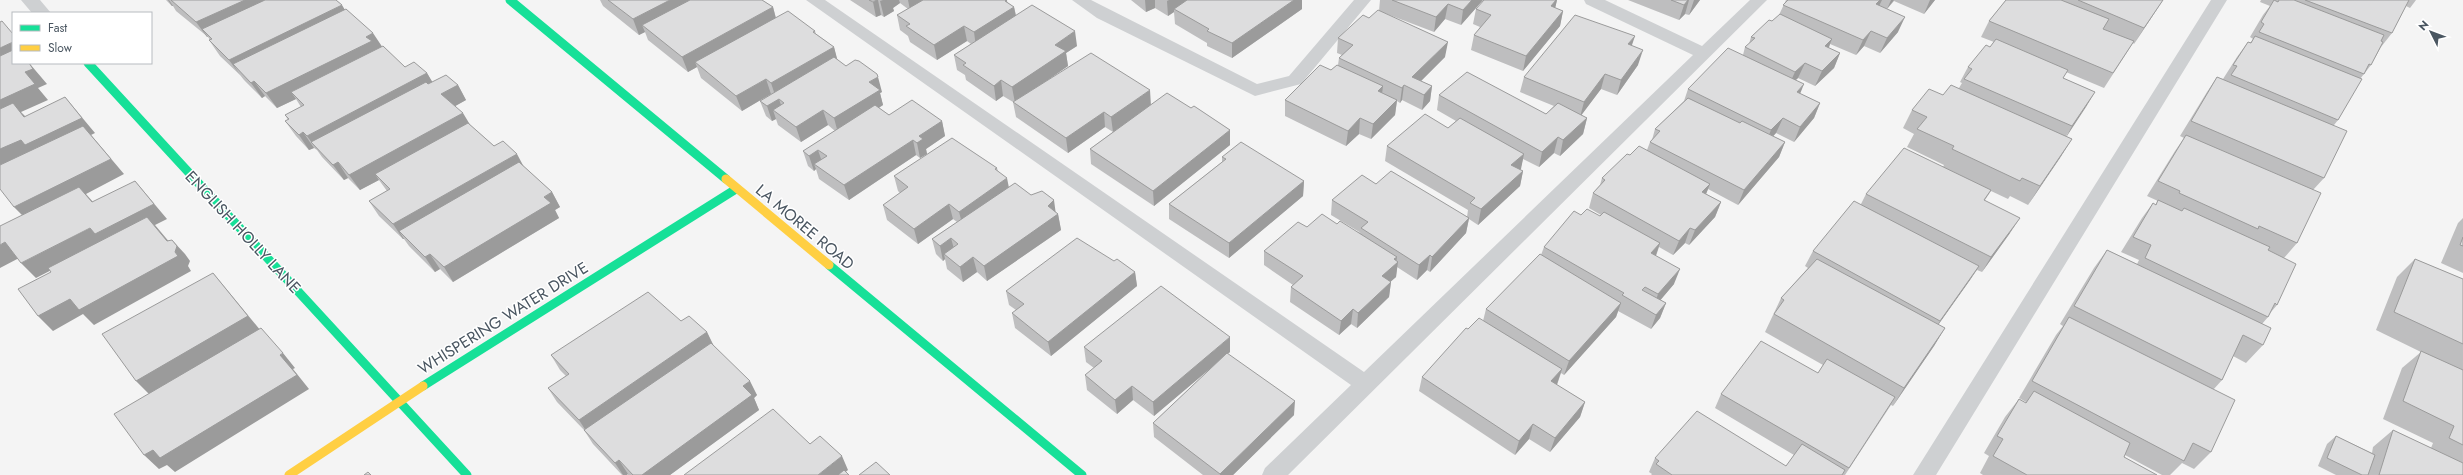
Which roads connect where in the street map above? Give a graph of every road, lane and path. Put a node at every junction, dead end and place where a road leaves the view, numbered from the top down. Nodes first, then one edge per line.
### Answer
1 (30, 0) edge
2 (510, 0) edge
3 (814, 0) edge
4 (1080, 0) edge
5 (1363, 0) edge
6 (1592, 0) edge
7 (1759, 0) edge
8 (2219, 0) edge
9 (41, 12) edge
10 (1704, 54) junction
11 (89, 64) edge
12 (736, 189) junction
13 (1365, 384) junction
14 (399, 401) junction
15 (289, 475) edge
16 (467, 475) edge
17 (1082, 475) edge
18 (1274, 475) edge
19 (1924, 475) edge

1 - 9 street
2 - 12 street, LA MOREE ROAD
3 - 13 lane
4 - 5 lane
6 - 10 lane
7 - 10 lane
8 - 19 lane
10 - 13 lane
11 - 14 street, ENGLISH HOLLY LANE
12 - 14 street, WHISPERING WATER DRIVE
12 - 17 street, LA MOREE ROAD
13 - 18 lane
14 - 15 street, WHISPERING WATER DRIVE
14 - 16 street, ENGLISH HOLLY LANE

